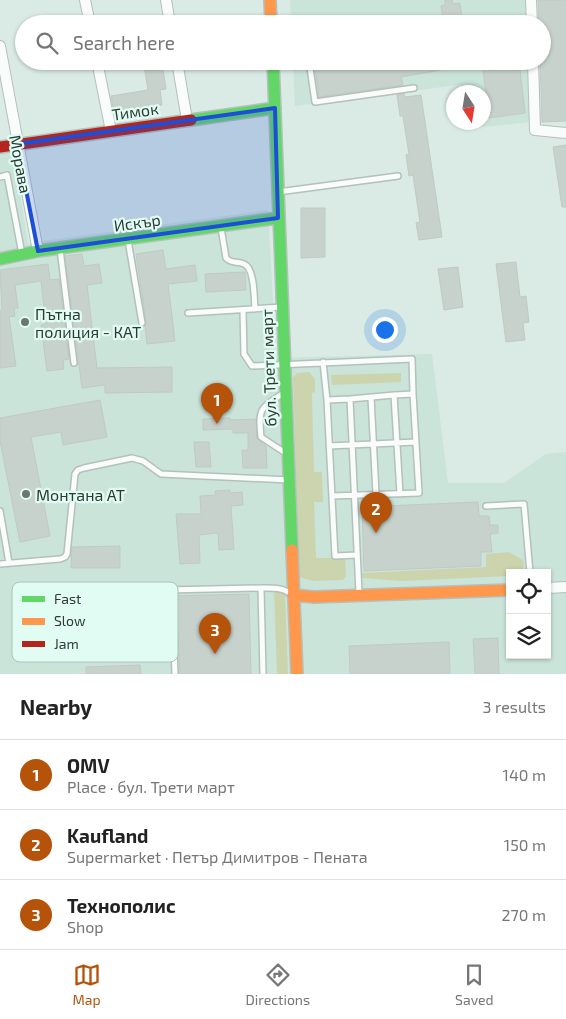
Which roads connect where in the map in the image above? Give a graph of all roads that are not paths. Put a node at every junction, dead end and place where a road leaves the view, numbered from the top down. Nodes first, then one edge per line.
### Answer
1 (85, 0) edge
2 (166, 0) edge
3 (270, 0) edge
4 (532, 0) edge
5 (88, 15) edge
6 (168, 15) edge
7 (271, 15) edge
8 (532, 15) edge
9 (0, 52) edge
10 (99, 70) edge
11 (179, 70) edge
12 (273, 70) edge
13 (310, 70) edge
14 (533, 70) edge
15 (414, 88) dead end
16 (275, 108) junction
17 (187, 120) junction
18 (111, 131) junction
19 (566, 133) edge
20 (18, 144) junction
21 (0, 146) edge
22 (398, 176) dead end
23 (0, 177) edge
24 (278, 192) junction
25 (278, 218) junction
26 (221, 226) junction
27 (128, 240) junction
28 (60, 248) junction
29 (38, 251) junction
30 (22, 254) junction
31 (0, 259) edge
32 (282, 307) junction
33 (255, 309) junction
34 (243, 310) junction
35 (188, 313) dead end
36 (142, 323) dead end
37 (323, 362) junction
38 (74, 363) dead end
39 (284, 364) junction
40 (285, 392) junction
41 (413, 394) junction
42 (394, 395) junction
43 (371, 397) junction
44 (350, 399) junction
45 (327, 400) junction
46 (416, 442) junction
47 (397, 443) junction
48 (374, 444) junction
49 (352, 445) junction
50 (329, 446) junction
51 (288, 454) junction
52 (289, 480) junction
53 (376, 494) junction
54 (400, 494) junction
55 (354, 495) junction
56 (332, 496) junction
57 (486, 506) dead end
58 (0, 512) edge
59 (357, 555) junction
60 (9, 563) junction
61 (0, 564) edge
62 (530, 569) edge
63 (566, 587) edge
64 (261, 588) junction
65 (551, 588) edge
66 (178, 590) edge
67 (506, 590) edge
68 (293, 595) junction
69 (359, 595) junction
70 (263, 674) edge
71 (297, 674) edge

1 - 5 street
2 - 6 street
3 - 7 street
4 - 8 street
9 - 20 street, Морава
10 - 18 street
11 - 17 street
12 - 16 street, бул. Трети март
13 - 15 lane
14 - 19 street
16 - 17 street, Тимок
16 - 24 street, бул. Трети март
17 - 18 street, Тимок
18 - 20 street, Тимок
20 - 21 street, Тимок
20 - 29 street, Морава
22 - 24 lane
23 - 30 lane
24 - 25 street, бул. Трети март
25 - 26 street, Искър
25 - 32 street, бул. Трети март
26 - 27 street, Искър
26 - 33 lane
27 - 28 street, Искър
27 - 36 lane
28 - 29 street, Искър
28 - 38 lane
29 - 30 street, Искър
30 - 31 street, Искър
32 - 33 lane
32 - 39 street, бул. Трети март
33 - 34 lane
34 - 35 lane
34 - 39 lane
37 - 39 lane
37 - 41 lane
37 - 45 lane
39 - 40 street, бул. Трети март
40 - 51 street, бул. Трети март
40 - 51 lane
41 - 42 lane
41 - 46 lane
42 - 43 lane
42 - 47 lane
43 - 44 lane
43 - 48 lane
44 - 45 lane
44 - 49 lane
45 - 50 lane
46 - 47 lane
46 - 54 lane
47 - 48 lane
47 - 54 lane
48 - 49 lane
48 - 53 lane
49 - 50 lane
49 - 55 lane
50 - 56 lane
51 - 52 street, бул. Трети март
52 - 60 lane
52 - 68 street, бул. Трети март
53 - 54 lane
53 - 55 lane
55 - 56 lane
55 - 59 lane
56 - 59 lane
57 - 62 lane
58 - 60 lane
59 - 69 lane
60 - 61 lane
63 - 65 street
64 - 66 lane
64 - 68 lane
64 - 70 lane
67 - 69 street
68 - 69 street
68 - 71 street, бул. Трети март

